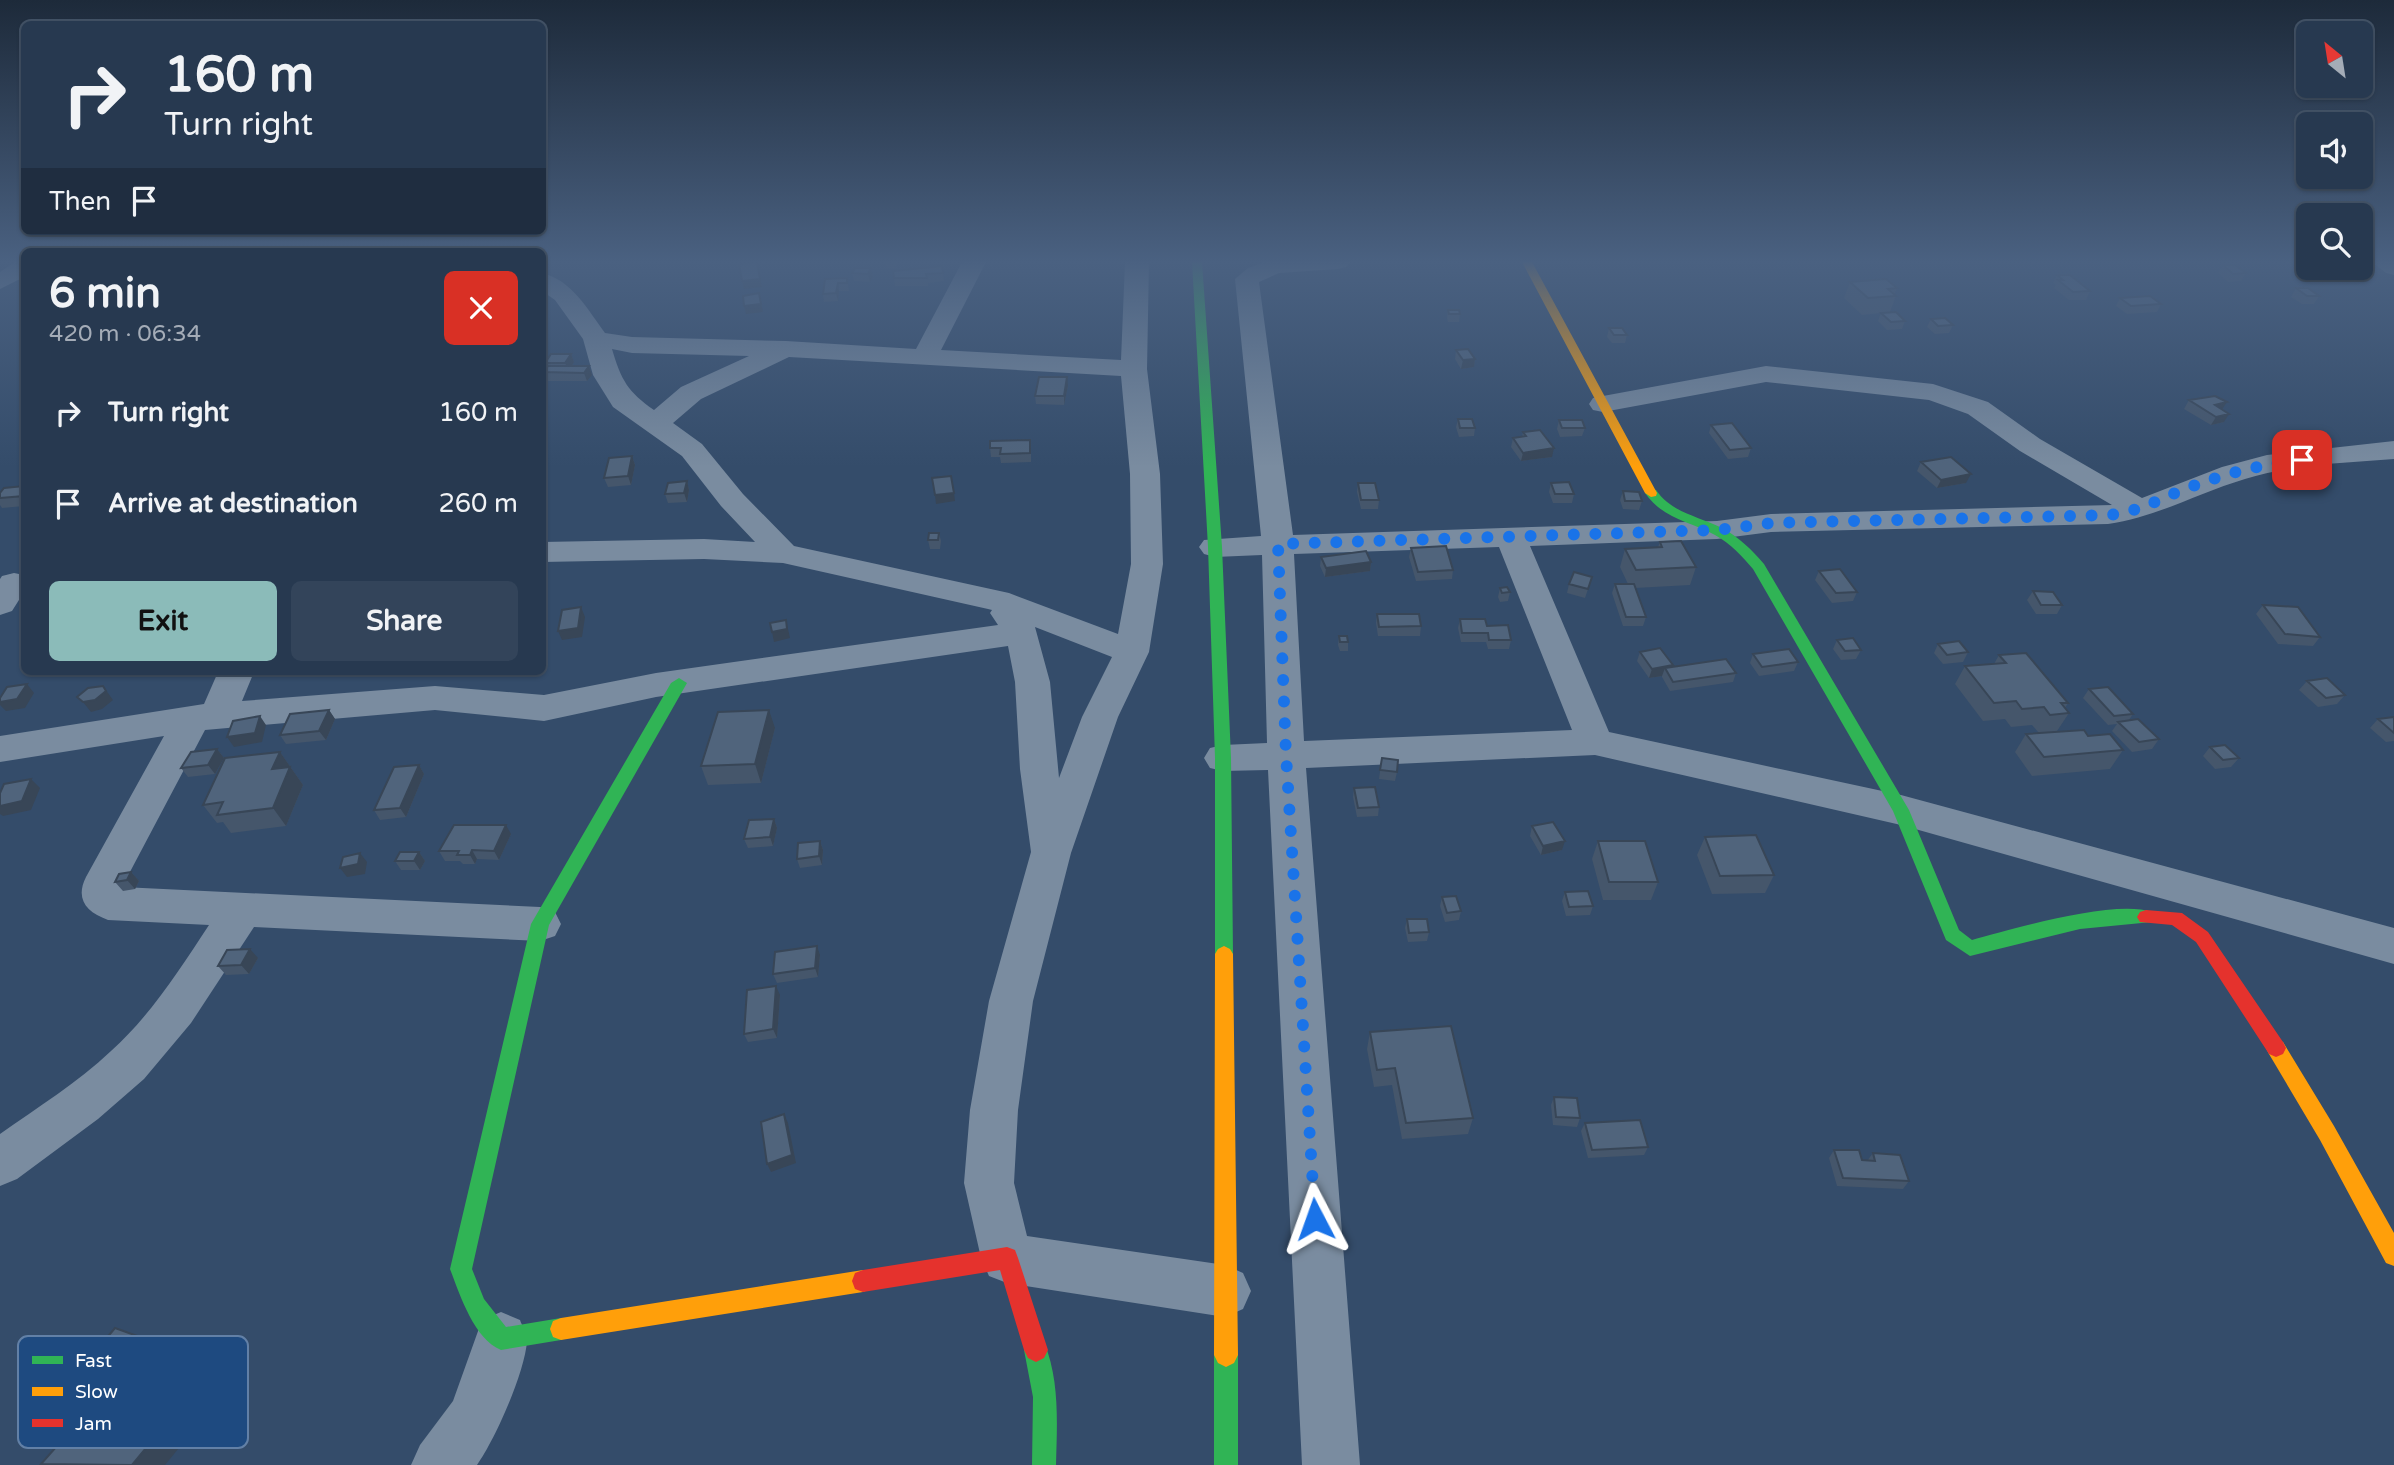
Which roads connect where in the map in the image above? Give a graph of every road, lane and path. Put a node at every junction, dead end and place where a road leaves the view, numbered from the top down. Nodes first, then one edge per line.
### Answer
1 (590, 330) edge
2 (938, 330) edge
3 (1135, 330) edge
4 (1202, 330) edge
5 (1253, 330) edge
6 (1564, 330) edge
7 (596, 339) junction
8 (786, 349) junction
9 (924, 358) junction
10 (1134, 369) junction
11 (1604, 404) junction
12 (654, 425) junction
13 (2394, 450) edge
14 (2140, 509) junction
15 (1717, 530) junction
16 (1511, 538) junction
17 (1278, 544) junction
18 (1216, 547) junction
19 (546, 552) edge
20 (783, 553) junction
21 (997, 600) junction
22 (1022, 633) junction
23 (1132, 652) junction
24 (234, 675) edge
25 (679, 683) junction
26 (205, 717) junction
27 (1595, 742) junction
28 (0, 749) edge
29 (1286, 755) junction
30 (1223, 758) junction
31 (1901, 810) junction
32 (1051, 853) junction
33 (243, 909) junction
34 (540, 924) junction
35 (2394, 946) edge
36 (0, 1163) edge
37 (2394, 1255) edge
38 (1007, 1258) junction
39 (1225, 1291) junction
40 (501, 1339) junction
41 (440, 1465) edge
42 (1044, 1465) edge
43 (1226, 1465) edge
44 (1331, 1465) edge

1 - 7 street
2 - 9 street
3 - 10 street
4 - 18 street
5 - 17 street
6 - 11 street
7 - 8 street
7 - 12 street
8 - 9 street
8 - 12 street
9 - 10 street
10 - 23 street
11 - 14 street
11 - 15 street
12 - 20 street
13 - 14 street
14 - 15 street
15 - 16 street
15 - 31 street
16 - 17 street
16 - 27 street
17 - 18 street
17 - 29 street
18 - 30 street
19 - 20 street
20 - 21 street
21 - 22 street
21 - 23 street
22 - 25 street
22 - 32 street
23 - 32 street
24 - 26 street
25 - 26 street
25 - 34 street
26 - 28 street
26 - 33 street
27 - 29 street
27 - 31 street
29 - 30 street
29 - 44 street
30 - 39 street
31 - 35 street
31 - 37 street
32 - 38 street
33 - 34 street
33 - 36 street
34 - 40 street
38 - 39 street
38 - 40 street
38 - 42 street
39 - 43 street
40 - 41 street

